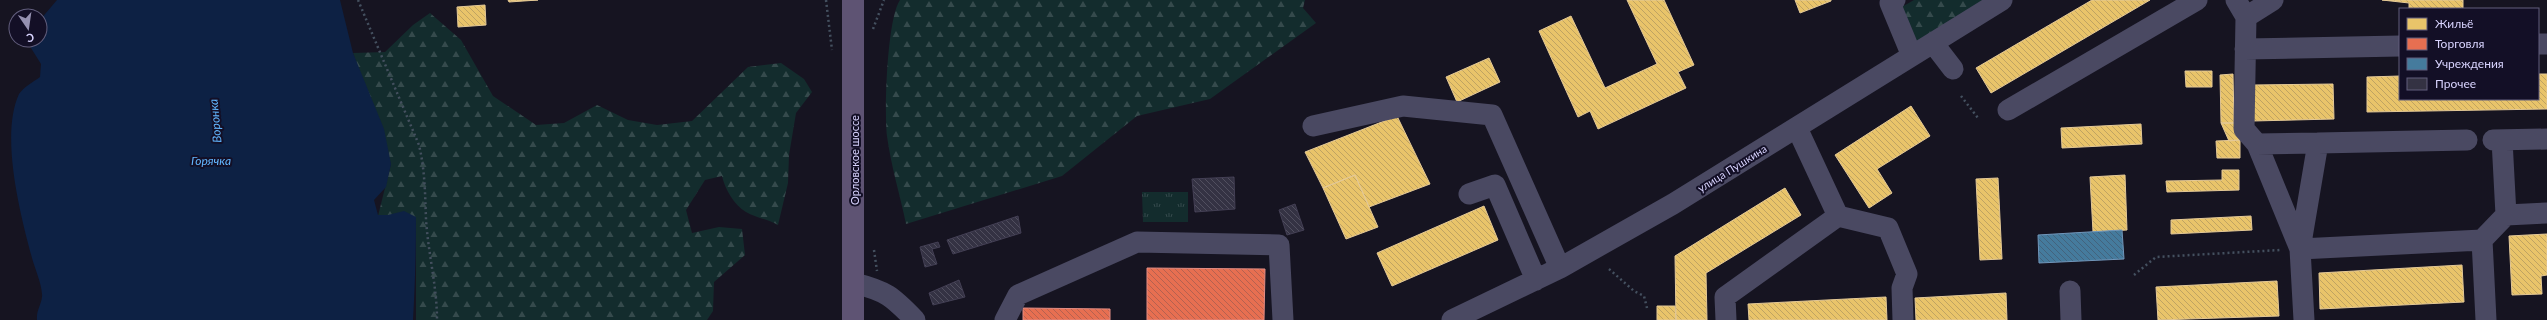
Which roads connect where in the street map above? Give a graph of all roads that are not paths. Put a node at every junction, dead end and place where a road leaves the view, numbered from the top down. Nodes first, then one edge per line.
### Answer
1 (1895, 0) edge
2 (2002, 0) edge
3 (2198, 0) edge
4 (2272, 0) edge
5 (850, 4) edge
6 (2241, 8) edge
7 (1933, 43) junction
8 (2399, 46) edge
9 (2245, 49) junction
10 (1912, 56) junction
11 (1953, 69) dead end
12 (2008, 110) dead end
13 (1313, 126) dead end
14 (1797, 128) junction
15 (2547, 139) edge
16 (2467, 140) dead end
17 (2318, 143) junction
18 (2257, 144) junction
19 (1469, 194) dead end
20 (2547, 213) edge
21 (2506, 215) junction
22 (1838, 216) junction
23 (2482, 240) junction
24 (2300, 249) junction
25 (1560, 268) junction
26 (1536, 280) junction
27 (854, 283) junction
28 (2070, 291) dead end
29 (849, 318) edge
30 (915, 320) edge
31 (1005, 320) edge
32 (1283, 320) edge
33 (1452, 320) edge
34 (1726, 320) edge
35 (1903, 320) edge
36 (2071, 320) edge
37 (2304, 320) edge
38 (2486, 320) edge

1 - 10 street
2 - 7 street, улица Пушкина
3 - 12 street
4 - 6 street
5 - 27 main road, Орловское шоссе
6 - 9 street
7 - 10 street, улица Пушкина
7 - 11 street
8 - 9 street
9 - 18 street
10 - 14 street, улица Пушкина
13 - 25 street
14 - 22 street
14 - 25 street, улица Пушкина
15 - 21 street
16 - 17 street
17 - 18 street
17 - 24 street
18 - 24 street
19 - 26 street
20 - 21 street
21 - 23 street
22 - 34 street
22 - 35 street
23 - 24 street
23 - 38 street
24 - 37 street
25 - 26 street, улица Пушкина
26 - 33 street, улица Пушкина
27 - 29 main road, Орловское шоссе
27 - 30 street
28 - 36 street
31 - 32 street

